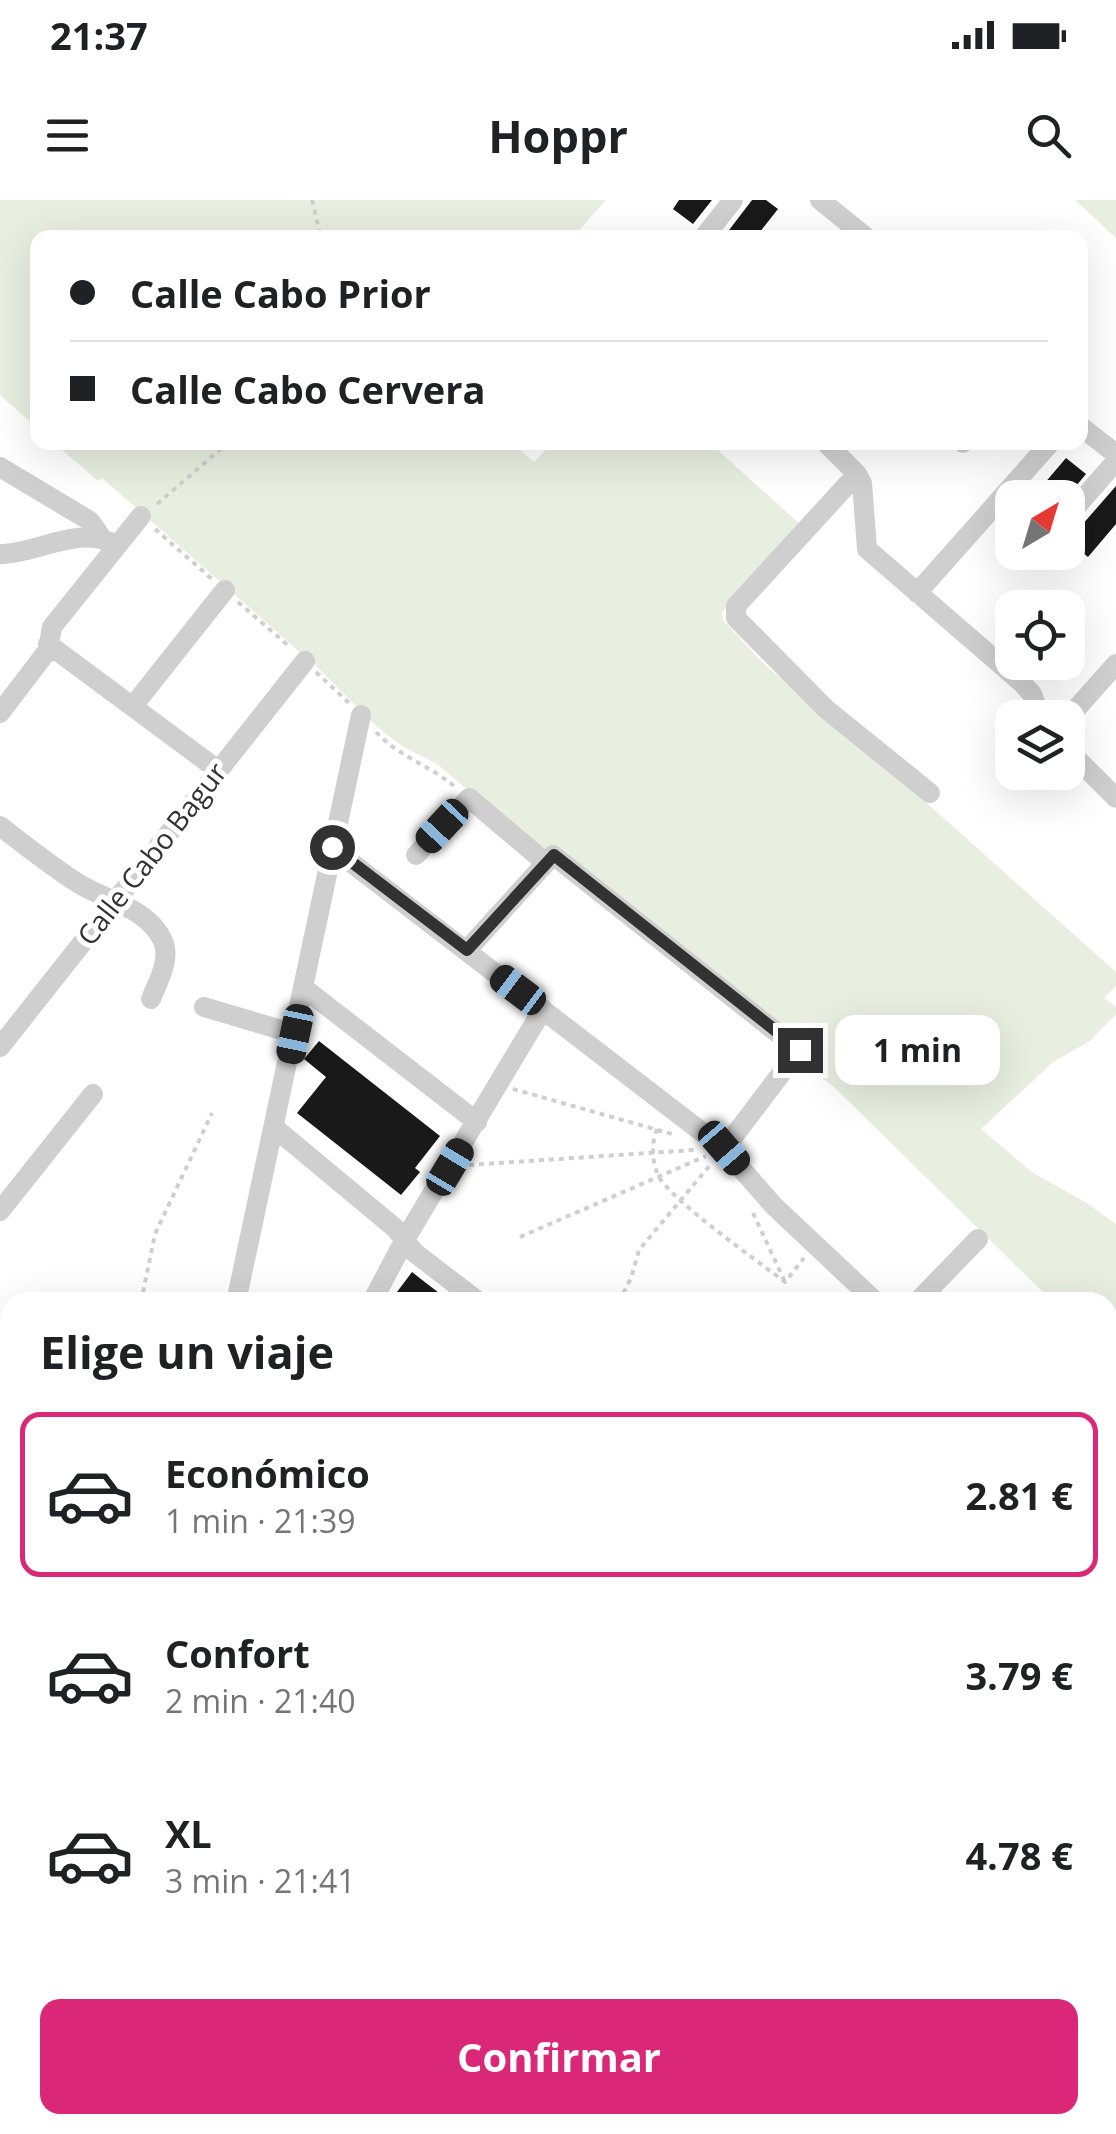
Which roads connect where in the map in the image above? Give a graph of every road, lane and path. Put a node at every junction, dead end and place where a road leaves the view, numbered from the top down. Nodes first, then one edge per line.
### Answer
1 (312, 200) edge
2 (733, 200) edge
3 (820, 200) edge
4 (319, 230) edge
5 (709, 230) edge
6 (851, 230) edge
7 (1088, 433) edge
8 (220, 450) edge
9 (833, 450) edge
10 (1043, 450) edge
11 (1116, 457) edge
12 (0, 466) edge
13 (857, 474) junction
14 (1085, 495) edge
15 (140, 516) joint
16 (109, 541) junction
17 (0, 554) edge
18 (224, 590) dead end
19 (916, 593) junction
20 (48, 644) junction
21 (305, 661) dead end
22 (1116, 664) edge
23 (1034, 700) edge
24 (1084, 700) edge
25 (132, 706) junction
26 (0, 713) edge
27 (361, 715) dead end
28 (1085, 767) edge
29 (218, 770) junction
30 (930, 793) dead end
31 (1116, 798) edge
32 (0, 826) edge
33 (332, 847) junction
34 (416, 855) dead end
35 (550, 859) junction
36 (115, 901) junction
37 (467, 950) junction
38 (305, 989) junction
39 (151, 999) dead end
40 (204, 1007) dead end
41 (543, 1009) junction
42 (295, 1034) junction
43 (0, 1048) edge
44 (499, 1086) junction
45 (93, 1094) dead end
46 (672, 1109) junction
47 (212, 1113) dead end
48 (477, 1122) junction
49 (276, 1128) junction
50 (656, 1130) junction
51 (673, 1134) dead end
52 (724, 1148) junction
53 (653, 1151) junction
54 (450, 1167) junction
55 (659, 1177) junction
56 (747, 1198) dead end
57 (681, 1200) junction
58 (0, 1212) edge
59 (520, 1236) dead end
60 (978, 1239) dead end
61 (404, 1241) junction
62 (815, 1244) junction
63 (785, 1282) junction
64 (143, 1292) edge
65 (238, 1292) edge
66 (377, 1292) edge
67 (467, 1292) edge
68 (623, 1292) edge
69 (865, 1292) edge
70 (927, 1292) edge

1 - 4 path
2 - 5 street
3 - 6 street
7 - 11 street
8 - 15 path
9 - 13 street
10 - 19 street
11 - 14 street
12 - 16 street
13 - 19 street
13 - 30 street
15 - 16 street
16 - 17 street
16 - 20 street
18 - 25 street
19 - 23 street
20 - 25 street
20 - 26 street
21 - 29 street, Calle Cabo Bagur
22 - 24 street
25 - 29 street
27 - 33 street
28 - 31 street
29 - 36 street, Calle Cabo Bagur
32 - 36 street
33 - 37 street
33 - 38 street
34 - 35 street
35 - 37 street
35 - 52 street
36 - 39 street
36 - 43 street, Calle Cabo Bagur
37 - 41 street
38 - 42 street
38 - 48 street
40 - 42 street
41 - 44 street
41 - 46 street
42 - 49 street
44 - 48 street
44 - 50 path
45 - 58 street
46 - 50 path
46 - 52 street
47 - 64 path
48 - 54 street
49 - 61 street
49 - 65 street
50 - 51 path
50 - 53 path
52 - 53 path
52 - 55 path
52 - 57 path
52 - 62 street
53 - 54 path
53 - 55 path
54 - 61 street
55 - 57 path
55 - 59 path
56 - 63 path
57 - 63 path
57 - 68 path
60 - 70 street
61 - 66 street
61 - 67 street
62 - 63 path
62 - 69 street

